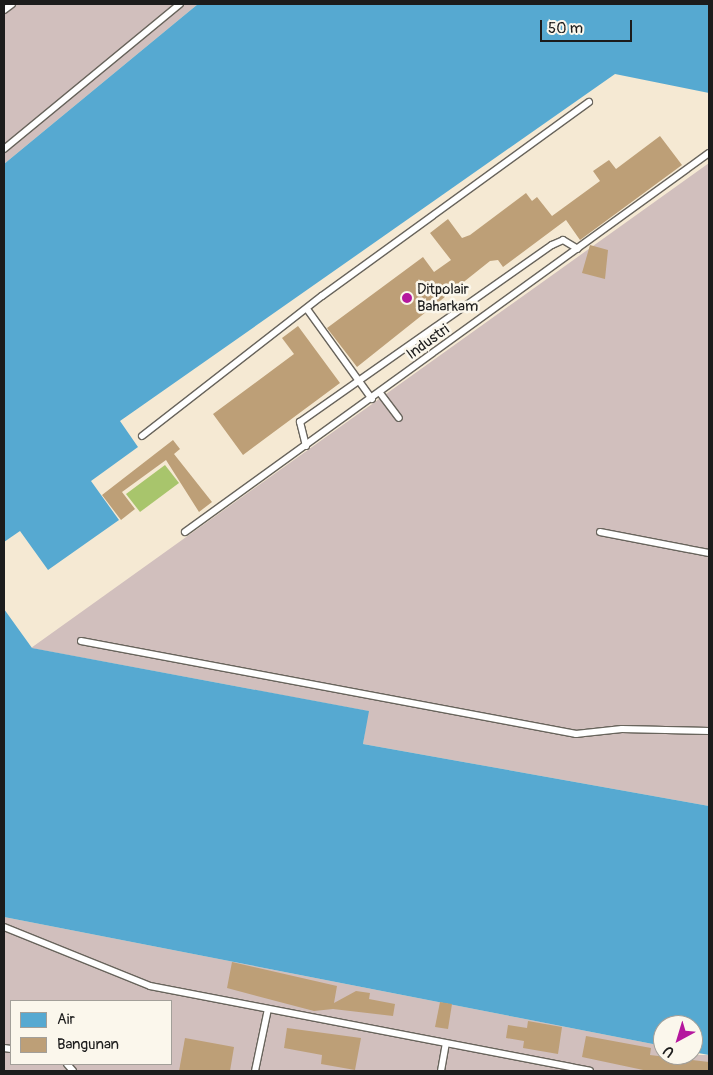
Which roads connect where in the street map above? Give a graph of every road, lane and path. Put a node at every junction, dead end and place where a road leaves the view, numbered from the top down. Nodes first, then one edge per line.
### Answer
1 (12, 4) edge
2 (180, 4) edge
3 (4, 10) edge
4 (588, 102) dead end
5 (5, 145) edge
6 (709, 153) edge
7 (578, 249) junction
8 (307, 309) junction
9 (360, 382) junction
10 (380, 393) junction
11 (372, 399) junction
12 (399, 418) dead end
13 (142, 436) dead end
14 (306, 446) junction
15 (185, 532) dead end
16 (600, 532) dead end
17 (709, 553) edge
18 (81, 641) dead end
19 (709, 731) edge
20 (4, 927) edge
21 (268, 1009) junction
22 (446, 1043) junction
23 (255, 1071) edge
24 (441, 1071) edge
25 (590, 1071) edge

1 - 3 lane
2 - 5 lane
4 - 8 lane
6 - 7 lane, Industri
7 - 9 lane
7 - 10 lane, Industri
8 - 9 lane
8 - 13 lane
9 - 11 lane
9 - 14 lane
10 - 11 lane, Industri
10 - 12 lane
11 - 14 lane, Industri
14 - 15 lane, Industri
16 - 17 lane
18 - 19 lane
20 - 21 lane
21 - 22 lane
21 - 23 lane
22 - 24 lane
22 - 25 lane

